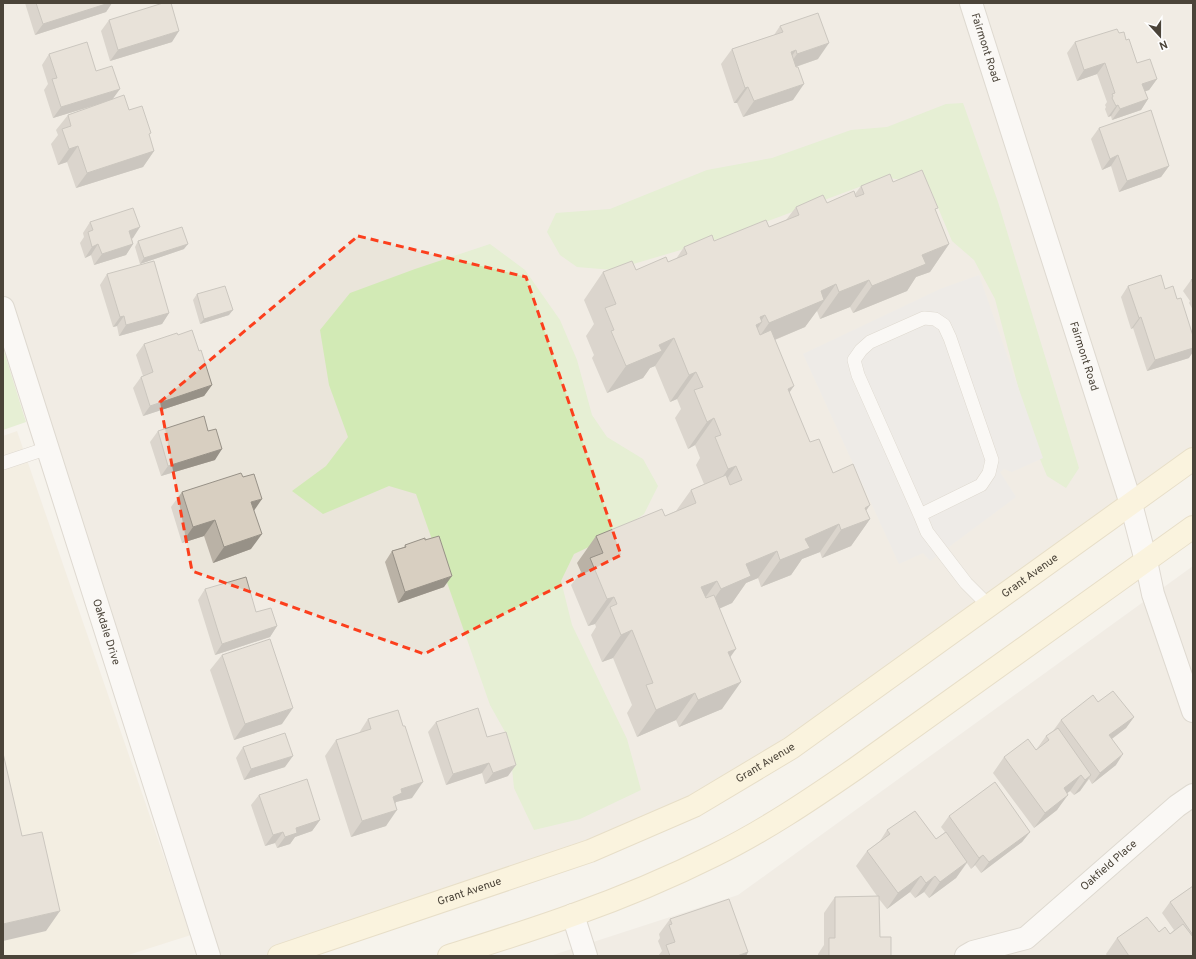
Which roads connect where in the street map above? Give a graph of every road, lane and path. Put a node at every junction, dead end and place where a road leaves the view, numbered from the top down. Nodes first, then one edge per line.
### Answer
1 (971, 3) edge
2 (3, 308) edge
3 (48, 448) junction
4 (1193, 459) edge
5 (3, 463) edge
6 (1131, 504) junction
7 (920, 515) junction
8 (1193, 527) edge
9 (1146, 561) junction
10 (989, 606) junction
11 (1193, 711) edge
12 (1193, 795) edge
13 (573, 915) junction
14 (1023, 947) edge
15 (209, 956) edge
16 (279, 956) edge
17 (449, 956) edge
18 (586, 956) edge
19 (966, 956) edge

1 - 6 street, Fairmont Road
2 - 3 street, Oakdale Drive
3 - 5 lane
3 - 15 street, Oakdale Drive
4 - 6 main road, Grant Avenue
6 - 9 street, Fairmont Road
6 - 10 main road, Grant Avenue
7 - 7 lane
7 - 10 lane
8 - 9 main road
9 - 11 street, Fairmont Road
9 - 13 main road
10 - 16 main road, Grant Avenue
12 - 14 street, Oakfield Place
13 - 17 main road
13 - 18 street
14 - 19 street, Oakfield Place

